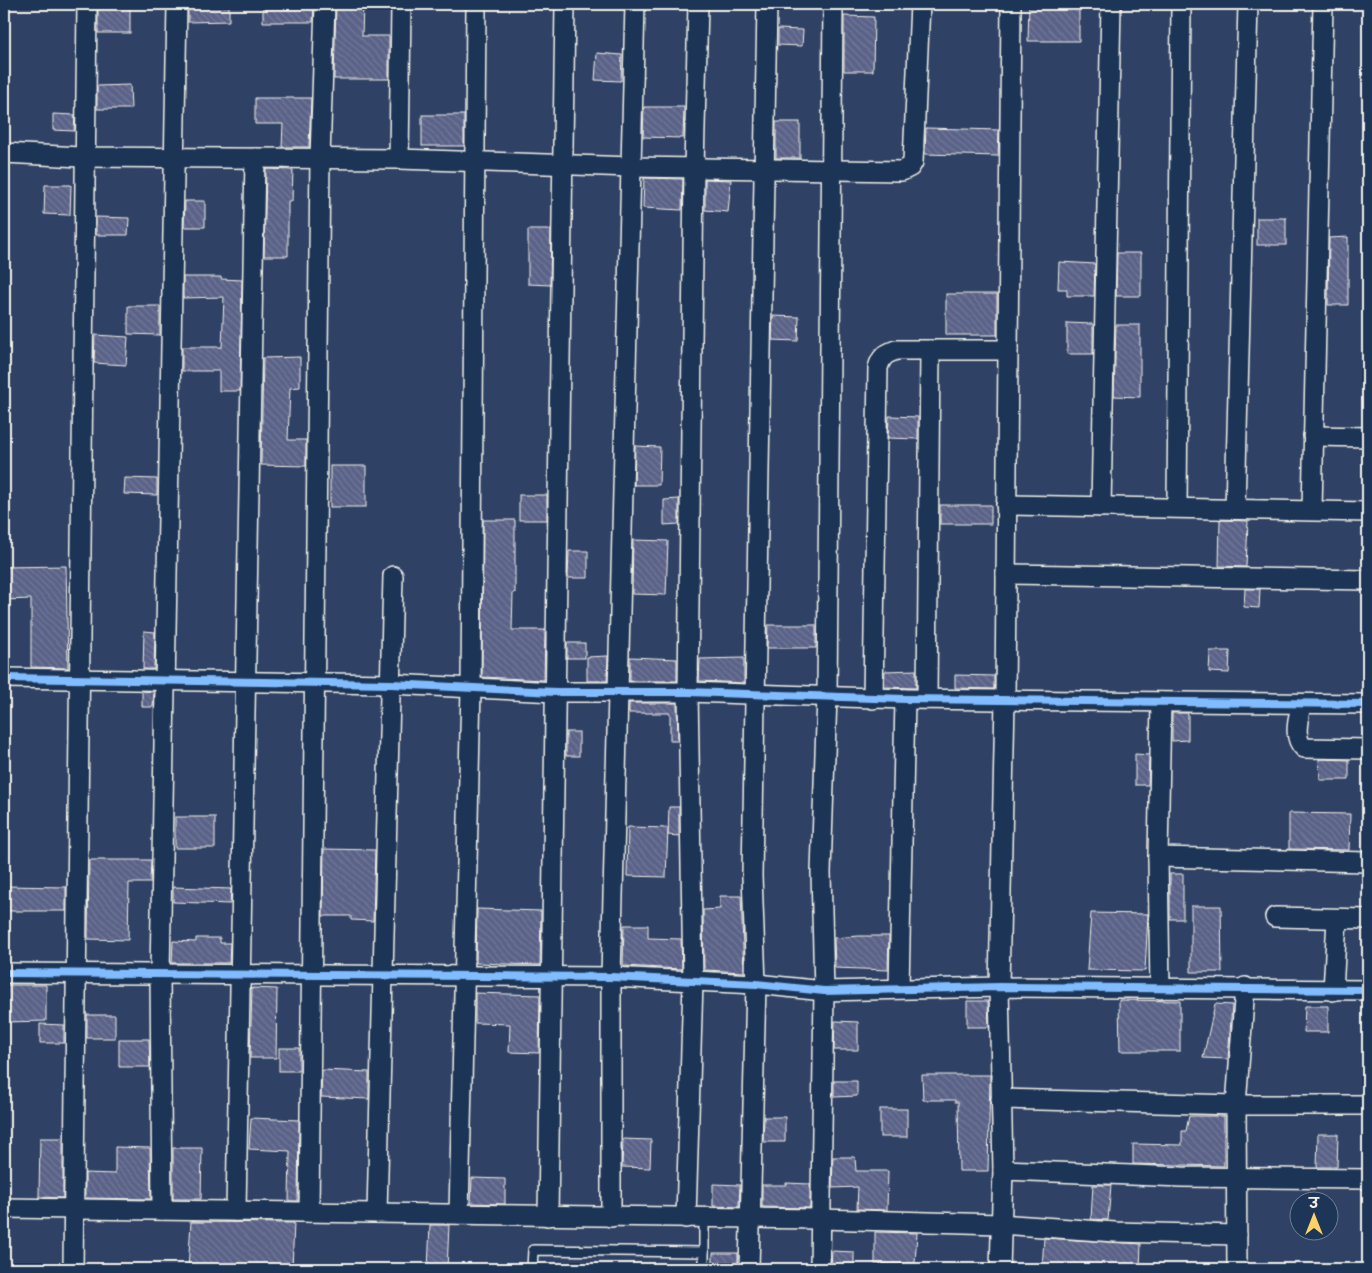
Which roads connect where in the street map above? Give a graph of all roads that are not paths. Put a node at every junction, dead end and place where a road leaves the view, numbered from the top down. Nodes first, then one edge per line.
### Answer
1 (87, 4) edge
2 (177, 4) edge
3 (325, 4) edge
4 (400, 4) edge
5 (476, 4) edge
6 (565, 4) edge
7 (635, 4) edge
8 (698, 4) edge
9 (767, 4) edge
10 (833, 4) edge
11 (920, 4) edge
12 (1011, 4) edge
13 (1111, 4) edge
14 (1181, 4) edge
15 (1248, 4) edge
16 (1323, 4) edge
17 (4, 153) edge
18 (85, 157) junction
19 (173, 158) junction
20 (255, 158) junction
21 (320, 158) junction
22 (399, 159) junction
23 (476, 161) junction
24 (562, 164) junction
25 (632, 167) junction
26 (694, 168) junction
27 (766, 170) junction
28 (832, 170) junction
29 (930, 350) junction
30 (1008, 350) junction
31 (1314, 436) junction
32 (1368, 437) edge
33 (1006, 505) junction
34 (1101, 507) junction
35 (1177, 507) junction
36 (1235, 509) junction
37 (1312, 510) junction
38 (1368, 512) edge
39 (1006, 574) junction
40 (393, 576) dead end
41 (1368, 580) edge
42 (4, 678) edge
43 (79, 679) junction
44 (164, 680) junction
45 (247, 681) junction
46 (314, 682) junction
47 (391, 684) junction
48 (471, 688) junction
49 (620, 691) junction
50 (556, 692) junction
51 (688, 692) junction
52 (756, 694) junction
53 (827, 696) junction
54 (873, 699) junction
55 (905, 699) junction
56 (927, 699) junction
57 (1005, 700) junction
58 (1161, 702) junction
59 (1301, 704) junction
60 (1368, 704) edge
61 (1368, 750) edge
62 (1158, 857) junction
63 (1368, 862) edge
64 (1275, 918) dead end
65 (1337, 919) junction
66 (1368, 919) edge
67 (4, 973) edge
68 (77, 974) junction
69 (160, 974) junction
70 (240, 975) junction
71 (312, 975) junction
72 (382, 976) junction
73 (465, 976) junction
74 (552, 977) junction
75 (611, 977) junction
76 (692, 981) junction
77 (756, 984) junction
78 (999, 987) junction
79 (1245, 987) junction
80 (899, 988) junction
81 (1160, 989) junction
82 (1368, 990) edge
83 (824, 991) junction
84 (1333, 991) junction
85 (1001, 1099) junction
86 (1236, 1105) junction
87 (1368, 1105) edge
88 (1003, 1170) junction
89 (1237, 1177) junction
90 (1368, 1179) edge
91 (4, 1208) edge
92 (74, 1208) junction
93 (162, 1210) junction
94 (236, 1211) junction
95 (309, 1212) junction
96 (377, 1213) junction
97 (459, 1214) junction
98 (548, 1216) junction
99 (611, 1216) junction
100 (695, 1218) junction
101 (749, 1218) junction
102 (820, 1219) junction
103 (1000, 1224) junction
104 (1237, 1235) junction
105 (704, 1252) junction
106 (73, 1269) edge
107 (532, 1269) edge
108 (704, 1269) edge
109 (748, 1269) edge
110 (820, 1269) edge
111 (1000, 1269) edge
112 (1237, 1269) edge

1 - 18 street
2 - 19 street
3 - 21 street
4 - 22 street
5 - 23 street
6 - 24 street
7 - 25 street
8 - 26 street
9 - 27 street
10 - 28 street
11 - 28 street
12 - 30 street
13 - 34 street
14 - 35 street
15 - 36 street
16 - 31 street
17 - 18 street
18 - 19 street
18 - 43 street
19 - 20 street
19 - 44 street
20 - 21 street
20 - 45 street
21 - 22 street
21 - 46 street
22 - 23 street
23 - 24 street
23 - 48 street
24 - 25 street
24 - 50 street
25 - 26 street
25 - 49 street
26 - 27 street
26 - 51 street
27 - 28 street
27 - 52 street
28 - 53 street
29 - 30 street
29 - 54 street
29 - 56 street
30 - 33 street
31 - 32 street
31 - 37 street
33 - 34 street
33 - 39 street
34 - 35 street
35 - 36 street
36 - 37 street
37 - 38 street
39 - 41 street
39 - 57 street
40 - 47 street
42 - 43 street
43 - 44 street
43 - 68 street
44 - 45 street
44 - 69 street
45 - 46 street
45 - 70 street
46 - 47 street
46 - 71 street
47 - 48 street
47 - 72 street
48 - 50 street
48 - 73 street
49 - 50 street
49 - 51 street
49 - 75 street
50 - 74 street
51 - 52 street
51 - 76 street
52 - 53 street
52 - 77 street
53 - 54 street
53 - 83 street
54 - 55 street
55 - 56 street
55 - 80 street
56 - 57 street
57 - 58 street
57 - 78 street
58 - 59 street
58 - 62 street
59 - 60 street
59 - 61 street
62 - 63 street
62 - 81 street
64 - 65 street
65 - 66 street
65 - 84 street
67 - 68 street
68 - 69 street
68 - 92 street
69 - 70 street
69 - 93 street
70 - 71 street
70 - 94 street
71 - 72 street
71 - 95 street
72 - 73 street
72 - 96 street
73 - 74 street
73 - 97 street
74 - 75 street
74 - 98 street
75 - 76 street
75 - 99 street
76 - 77 street
76 - 100 street
77 - 83 street
77 - 101 street
78 - 80 street
78 - 81 street
78 - 85 street
79 - 81 street
79 - 84 street
79 - 86 street
80 - 83 street
82 - 84 street
83 - 102 street
85 - 86 street
85 - 88 street
86 - 87 street
86 - 89 street
88 - 89 street
88 - 103 street
89 - 90 street
89 - 104 street
91 - 92 street
92 - 93 street
92 - 106 street
93 - 94 street
94 - 95 street
95 - 96 street
96 - 97 street
97 - 98 street
98 - 99 street
99 - 100 street
100 - 101 street
100 - 105 lane
101 - 102 street
101 - 109 street
102 - 103 street
102 - 110 street
103 - 104 street
103 - 111 street
104 - 112 street
105 - 107 lane
105 - 108 lane

